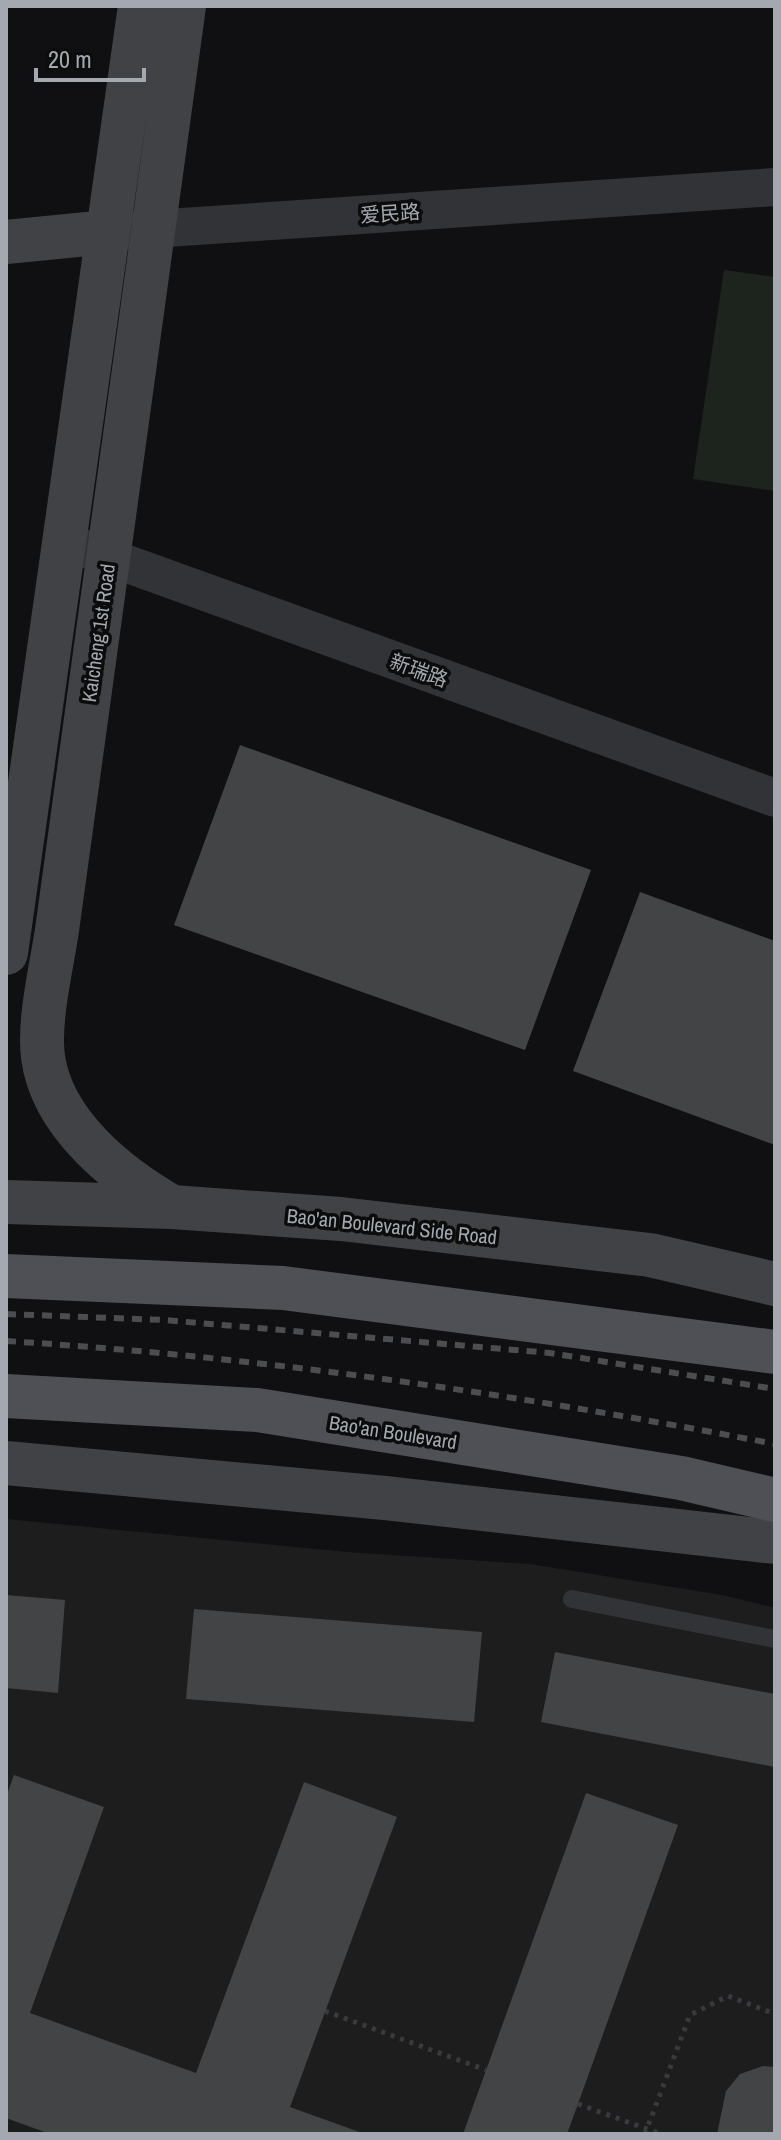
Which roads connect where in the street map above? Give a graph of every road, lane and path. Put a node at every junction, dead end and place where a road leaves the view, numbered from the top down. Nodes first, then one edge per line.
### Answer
1 (140, 6) edge
2 (184, 6) edge
3 (775, 187) edge
4 (154, 228) junction
5 (108, 232) junction
6 (6, 242) edge
7 (64, 541) junction
8 (108, 557) junction
9 (775, 798) edge
10 (6, 953) edge
11 (6, 1202) edge
12 (172, 1207) junction
13 (6, 1276) edge
14 (775, 1284) edge
15 (775, 1352) edge
16 (6, 1396) edge
17 (6, 1463) edge
18 (775, 1500) edge
19 (775, 1542) edge
20 (572, 1599) dead end
21 (775, 1639) edge
22 (325, 2011) dead end
23 (775, 2014) edge
24 (486, 2070) dead end
25 (578, 2104) dead end
26 (645, 2134) edge
27 (661, 2134) edge

1 - 5 street
2 - 4 street, Kaicheng 1st Road
3 - 4 street, 爱民路
4 - 5 street, 爱民路
4 - 8 street, Kaicheng 1st Road
5 - 6 street, 爱民路
5 - 7 street
7 - 8 street, 新瑞路
7 - 10 street
8 - 9 street, 新瑞路
8 - 12 street, Kaicheng 1st Road
11 - 12 street, Bao'an Boulevard Side Road
12 - 14 street, Bao'an Boulevard Side Road
13 - 15 main road
16 - 18 main road, Bao'an Boulevard
17 - 19 street
20 - 21 lane
22 - 24 path
23 - 26 path
25 - 27 path, bridge

